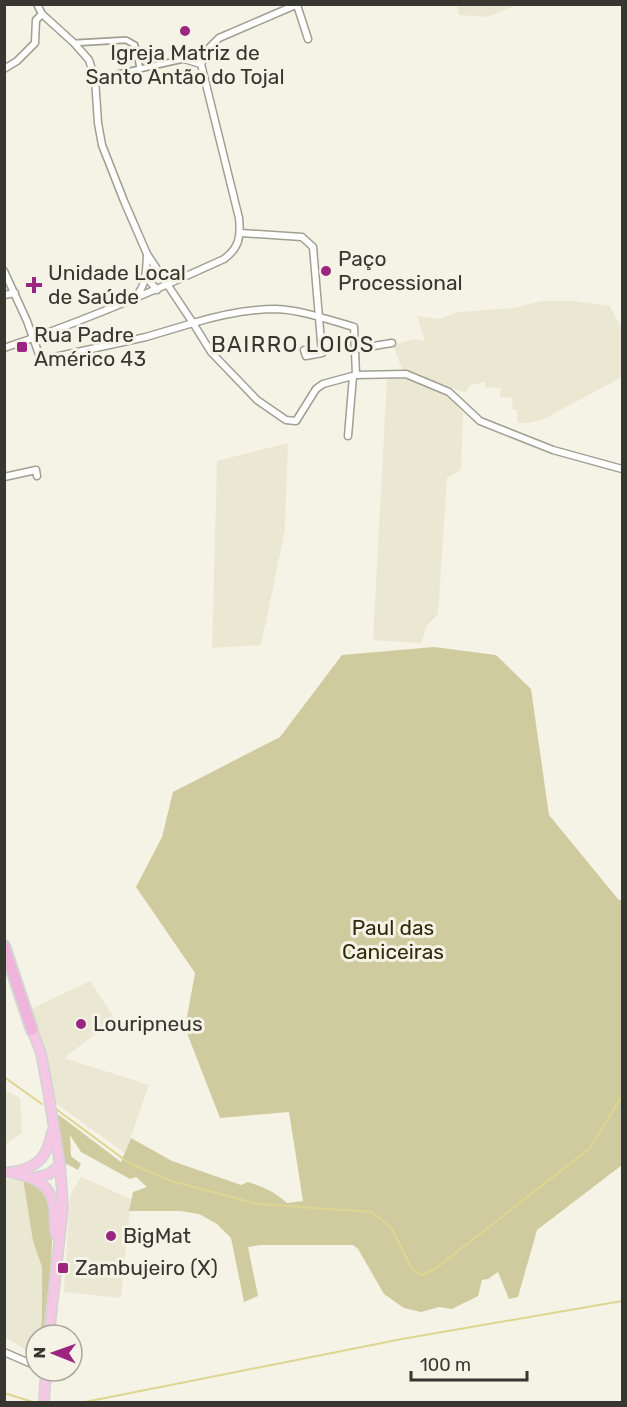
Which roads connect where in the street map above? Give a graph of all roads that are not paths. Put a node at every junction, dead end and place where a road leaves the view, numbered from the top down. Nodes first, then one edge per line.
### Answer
1 (37, 4) edge
2 (297, 5) edge
3 (42, 14) junction
4 (308, 39) dead end
5 (74, 43) junction
6 (184, 59) joint
7 (201, 64) junction
8 (4, 69) edge
9 (140, 69) junction
10 (95, 79) junction
11 (241, 233) junction
12 (147, 254) junction
13 (4, 271) edge
14 (146, 277) junction
15 (166, 286) junction
16 (157, 290) junction
17 (15, 293) junction
18 (4, 295) edge
19 (134, 299) junction
20 (319, 317) junction
21 (193, 323) junction
22 (34, 338) junction
23 (392, 343) dead end
24 (4, 348) edge
25 (355, 349) junction
26 (304, 350) dead end
27 (354, 376) junction
28 (348, 436) dead end
29 (622, 469) edge
30 (37, 476) dead end
31 (4, 477) edge
32 (4, 946) edge
33 (4, 968) edge
34 (32, 1030) junction
35 (53, 1127) junction
36 (60, 1165) junction
37 (7, 1172) edge
38 (33, 1178) junction
39 (58, 1243) junction
40 (50, 1323) edge
41 (4, 1352) edge
42 (24, 1361) edge
43 (45, 1383) edge
44 (44, 1402) edge

1 - 3 street
2 - 4 street
2 - 7 street
3 - 5 street
3 - 8 street
5 - 9 street
5 - 10 street
6 - 7 street
6 - 9 street
7 - 11 street
9 - 10 street
10 - 12 street
11 - 15 street
11 - 20 street
12 - 14 street
12 - 15 street
13 - 17 street
14 - 16 street
14 - 19 street
15 - 16 street
15 - 21 street
16 - 19 street
17 - 18 street
17 - 22 street
19 - 22 street
20 - 21 street
20 - 25 street
20 - 26 street
21 - 22 street
21 - 27 street
22 - 24 street
23 - 25 street
25 - 27 street
27 - 28 street
27 - 29 street
30 - 31 street
32 - 34 highway
33 - 34 highway
34 - 35 main road
35 - 36 main road
35 - 37 main road
36 - 38 main road
36 - 39 main road
37 - 38 main road
38 - 39 main road
39 - 40 main road
41 - 42 street
43 - 44 main road

